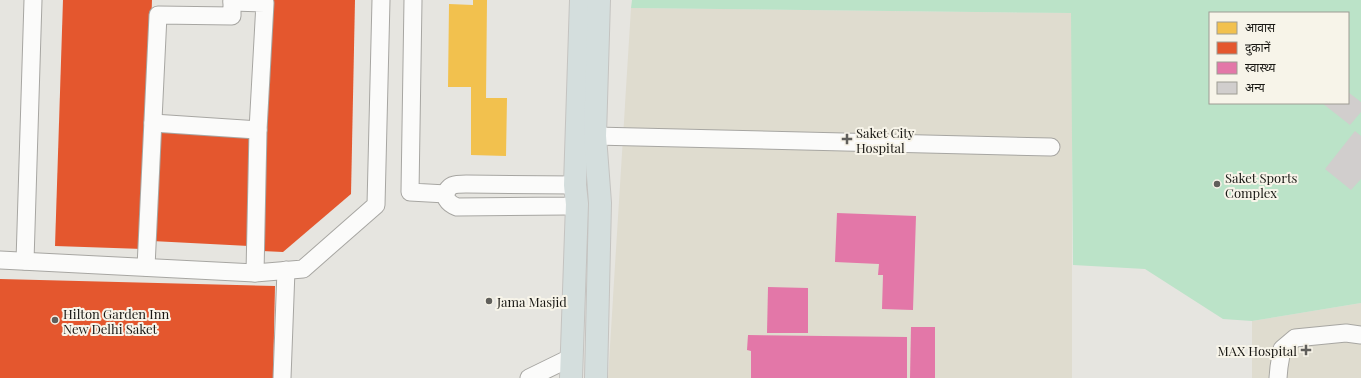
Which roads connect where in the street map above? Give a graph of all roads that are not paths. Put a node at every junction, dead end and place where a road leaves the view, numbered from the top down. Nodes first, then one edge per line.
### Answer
1 (33, 0) edge
2 (381, 0) edge
3 (413, 0) edge
4 (582, 0) edge
5 (599, 0) edge
6 (232, 1) edge
7 (153, 123) junction
8 (258, 130) junction
9 (595, 136) junction
10 (1051, 147) dead end
11 (446, 194) junction
12 (576, 195) junction
13 (600, 203) junction
14 (0, 260) edge
15 (25, 261) junction
16 (146, 268) junction
17 (286, 270) junction
18 (255, 273) junction
19 (1361, 335) edge
20 (572, 356) junction
21 (282, 378) edge
22 (529, 378) edge
23 (572, 378) edge
24 (596, 378) edge
25 (1278, 378) edge

1 - 15 lane
2 - 17 lane
3 - 11 lane
4 - 12 main road
5 - 9 main road
6 - 7 lane
6 - 8 lane
7 - 8 lane
7 - 16 lane
8 - 18 lane
9 - 10 lane
9 - 13 main road
11 - 12 lane
11 - 12 lane
12 - 13 main road
12 - 20 main road
13 - 24 main road
14 - 15 lane
15 - 16 lane
16 - 18 lane
17 - 18 lane
17 - 21 lane
19 - 25 lane
20 - 22 lane
20 - 23 main road

